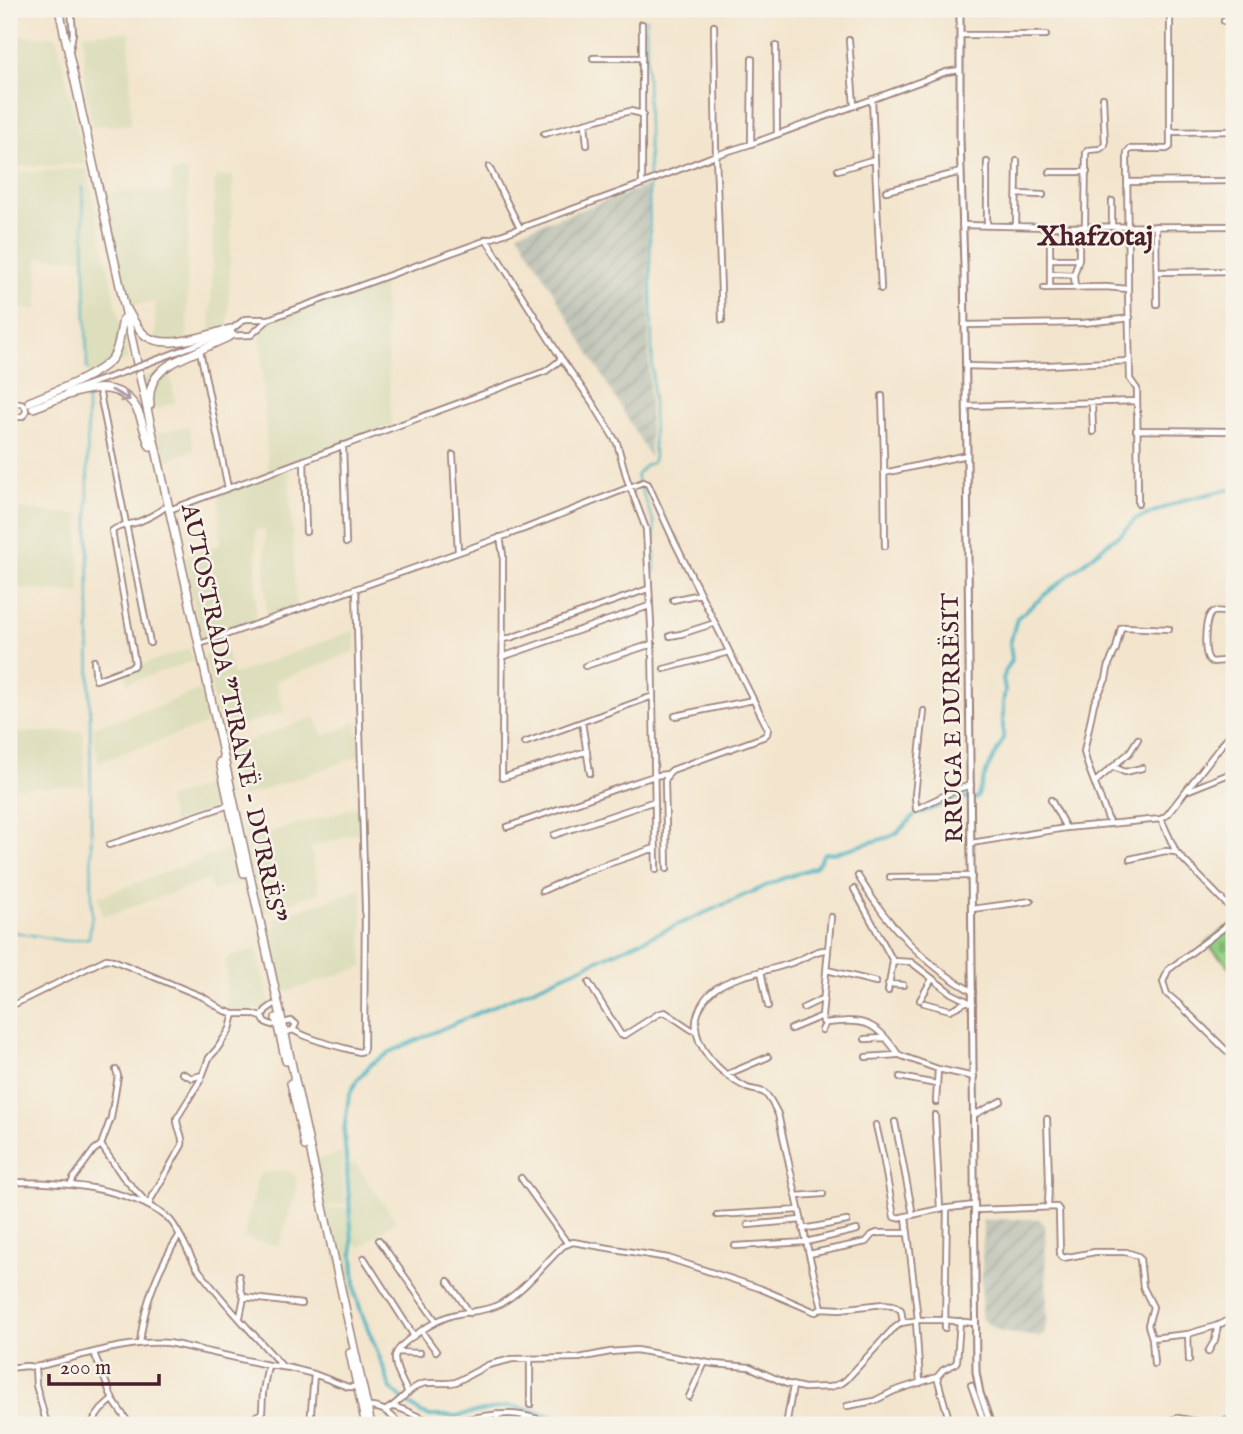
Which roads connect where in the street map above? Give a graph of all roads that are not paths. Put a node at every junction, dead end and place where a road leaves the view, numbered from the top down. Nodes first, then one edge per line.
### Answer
1 (57, 9) edge
2 (71, 9) edge
3 (960, 9) edge
4 (1170, 9) edge
5 (1224, 21) dead end
6 (1234, 22) edge
7 (642, 24) dead end
8 (714, 26) dead end
9 (960, 35) junction
10 (1046, 35) dead end
11 (849, 40) dead end
12 (69, 42) junction
13 (776, 46) dead end
14 (593, 58) dead end
15 (642, 58) junction
16 (752, 59) dead end
17 (960, 70) junction
18 (1103, 98) dead end
19 (872, 99) junction
20 (854, 106) junction
21 (643, 114) junction
22 (585, 123) junction
23 (1234, 131) edge
24 (1170, 132) junction
25 (544, 134) dead end
26 (777, 134) junction
27 (751, 144) junction
28 (587, 145) dead end
29 (716, 155) junction
30 (875, 159) junction
31 (1017, 161) dead end
32 (987, 162) dead end
33 (489, 167) dead end
34 (838, 170) dead end
35 (961, 172) junction
36 (1050, 172) dead end
37 (1087, 172) junction
38 (1234, 181) edge
39 (1127, 182) junction
40 (646, 183) junction
41 (886, 191) dead end
42 (1017, 194) junction
43 (1043, 195) dead end
44 (1112, 201) dead end
45 (962, 225) junction
46 (987, 226) junction
47 (1016, 226) junction
48 (1156, 226) junction
49 (1234, 226) edge
50 (1050, 227) junction
51 (1082, 227) junction
52 (1112, 227) junction
53 (1126, 227) junction
54 (520, 228) junction
55 (486, 239) junction
56 (1051, 259) junction
57 (1079, 260) junction
58 (1234, 271) edge
59 (1157, 272) junction
60 (1051, 274) junction
61 (1074, 275) junction
62 (1075, 288) junction
63 (881, 289) dead end
64 (1128, 289) junction
65 (124, 304) junction
66 (1157, 304) dead end
67 (1130, 317) junction
68 (123, 319) junction
69 (269, 319) junction
70 (251, 320) junction
71 (722, 320) dead end
72 (239, 323) junction
73 (964, 325) junction
74 (255, 330) junction
75 (231, 332) junction
76 (242, 334) junction
77 (200, 350) junction
78 (561, 358) junction
79 (1130, 361) junction
80 (965, 366) junction
81 (99, 388) junction
82 (882, 396) dead end
83 (1137, 401) junction
84 (1092, 403) junction
85 (30, 404) junction
86 (967, 407) junction
87 (11, 413) edge
88 (25, 414) junction
89 (1136, 430) junction
90 (1227, 431) dead end
91 (1093, 432) dead end
92 (342, 445) junction
93 (150, 446) junction
94 (453, 455) dead end
95 (967, 455) junction
96 (304, 460) junction
97 (159, 461) junction
98 (884, 473) junction
99 (635, 485) junction
100 (228, 488) junction
101 (1138, 503) dead end
102 (167, 509) junction
103 (126, 526) junction
104 (306, 532) dead end
105 (500, 537) junction
106 (346, 543) dead end
107 (884, 546) dead end
108 (458, 552) junction
109 (356, 589) junction
110 (648, 589) junction
111 (700, 594) junction
112 (673, 600) dead end
113 (649, 606) junction
114 (1226, 612) dead end
115 (715, 623) junction
116 (1169, 629) dead end
117 (670, 636) dead end
118 (502, 639) junction
119 (150, 643) dead end
120 (652, 644) junction
121 (199, 645) junction
122 (729, 652) junction
123 (502, 657) junction
124 (1234, 660) edge
125 (93, 661) dead end
126 (586, 666) dead end
127 (664, 669) dead end
128 (653, 696) junction
129 (753, 699) junction
130 (924, 711) dead end
131 (675, 716) dead end
132 (582, 722) junction
133 (1234, 729) edge
134 (1138, 739) dead end
135 (524, 743) dead end
136 (587, 751) junction
137 (1114, 767) junction
138 (1142, 768) dead end
139 (1234, 772) edge
140 (590, 773) dead end
141 (668, 774) junction
142 (654, 776) junction
143 (1095, 782) junction
144 (971, 788) junction
145 (1186, 791) junction
146 (1051, 800) dead end
147 (655, 801) junction
148 (229, 805) junction
149 (1161, 819) junction
150 (1110, 824) junction
151 (507, 827) dead end
152 (1066, 828) junction
153 (555, 835) dead end
154 (971, 843) junction
155 (109, 845) dead end
156 (655, 848) junction
157 (1176, 852) junction
158 (1130, 859) dead end
159 (667, 869) dead end
160 (656, 870) dead end
161 (858, 876) dead end
162 (972, 876) junction
163 (890, 877) dead end
164 (854, 889) dead end
165 (542, 891) dead end
166 (1031, 901) dead end
167 (972, 909) junction
168 (1234, 912) edge
169 (831, 917) dead end
170 (1234, 922) edge
171 (828, 950) junction
172 (893, 961) junction
173 (827, 970) junction
174 (761, 971) junction
175 (932, 979) junction
176 (876, 982) dead end
177 (589, 983) dead end
178 (888, 984) junction
179 (903, 985) dead end
180 (888, 991) dead end
181 (973, 992) junction
182 (824, 998) junction
183 (966, 1002) junction
184 (973, 1004) junction
185 (274, 1005) junction
186 (768, 1006) dead end
187 (9, 1007) edge
188 (803, 1009) dead end
189 (234, 1014) junction
190 (822, 1016) junction
191 (262, 1017) junction
192 (287, 1022) dead end
193 (826, 1023) junction
194 (272, 1025) dead end
195 (791, 1029) dead end
196 (695, 1030) junction
197 (822, 1030) dead end
198 (289, 1032) junction
199 (886, 1038) junction
200 (865, 1039) dead end
201 (898, 1055) junction
202 (768, 1057) dead end
203 (866, 1057) dead end
204 (1234, 1058) edge
205 (938, 1069) junction
206 (116, 1070) dead end
207 (182, 1073) dead end
208 (202, 1074) junction
209 (727, 1074) junction
210 (900, 1077) dead end
211 (974, 1077) junction
212 (936, 1084) junction
213 (1001, 1101) dead end
214 (936, 1102) dead end
215 (935, 1115) dead end
216 (974, 1115) junction
217 (1047, 1119) dead end
218 (895, 1122) dead end
219 (876, 1125) dead end
220 (100, 1145) junction
221 (521, 1178) dead end
222 (9, 1182) edge
223 (71, 1185) junction
224 (823, 1194) dead end
225 (796, 1196) junction
226 (149, 1206) junction
227 (975, 1207) junction
228 (1048, 1207) junction
229 (947, 1208) junction
230 (940, 1209) junction
231 (799, 1210) junction
232 (717, 1215) dead end
233 (914, 1215) junction
234 (906, 1217) junction
235 (801, 1220) junction
236 (847, 1220) dead end
237 (748, 1225) dead end
238 (803, 1229) junction
239 (857, 1230) dead end
240 (907, 1233) junction
241 (179, 1236) junction
242 (379, 1240) dead end
243 (806, 1242) junction
244 (568, 1244) junction
245 (735, 1246) dead end
246 (809, 1254) junction
247 (364, 1258) dead end
248 (239, 1276) dead end
249 (448, 1281) dead end
250 (244, 1297) junction
251 (302, 1304) dead end
252 (822, 1308) junction
253 (470, 1312) junction
254 (1234, 1317) edge
255 (240, 1318) junction
256 (917, 1320) junction
257 (945, 1320) junction
258 (436, 1321) junction
259 (960, 1321) junction
260 (903, 1322) junction
261 (975, 1323) junction
262 (1219, 1325) junction
263 (945, 1328) dead end
264 (421, 1332) junction
265 (1188, 1335) junction
266 (414, 1336) junction
267 (1152, 1338) junction
268 (139, 1343) junction
269 (436, 1351) dead end
270 (396, 1352) junction
271 (1208, 1352) dead end
272 (94, 1353) junction
273 (420, 1353) dead end
274 (530, 1359) junction
275 (1189, 1360) dead end
276 (705, 1362) junction
277 (1154, 1364) dead end
278 (268, 1365) junction
279 (282, 1366) junction
280 (36, 1367) junction
281 (9, 1368) edge
282 (314, 1374) junction
283 (937, 1377) junction
284 (920, 1383) junction
285 (971, 1385) dead end
286 (793, 1386) junction
287 (357, 1387) junction
288 (404, 1397) junction
289 (689, 1397) dead end
290 (113, 1400) junction
291 (530, 1405) dead end
292 (847, 1406) dead end
293 (367, 1407) junction
294 (393, 1407) junction
295 (386, 1410) junction
296 (496, 1414) junction
297 (523, 1415) junction
298 (256, 1416) dead end
299 (948, 1416) dead end
300 (480, 1417) junction
301 (787, 1420) dead end
302 (1234, 1420) edge
303 (457, 1423) edge
304 (366, 1424) edge
305 (990, 1424) edge
306 (47, 1425) edge
307 (90, 1425) edge
308 (130, 1425) edge
309 (310, 1425) edge
310 (401, 1425) edge
311 (484, 1425) edge
312 (500, 1425) edge
313 (527, 1425) edge
314 (555, 1425) edge
315 (1157, 1425) edge

1 - 12 highway, AUTOSTRADA "TIRANË - DURRËS"
1 - 68 highway, AUTOSTRADA "TIRANË - DURRËS"
2 - 12 street
3 - 9 main road, RRUGA E DURRËSIT
4 - 24 street
5 - 6 street
7 - 15 street
8 - 29 street
9 - 10 street
9 - 17 main road, RRUGA E DURRËSIT
11 - 20 street
12 - 65 highway, AUTOSTRADA "TIRANË - DURRËS"
13 - 26 street
14 - 15 street
15 - 21 street
16 - 27 street
17 - 19 street
17 - 35 main road, RRUGA E DURRËSIT
18 - 37 street
19 - 20 street
19 - 30 street
20 - 26 street
21 - 22 street
21 - 40 street
22 - 25 street
22 - 28 street
23 - 24 street
24 - 39 street
26 - 27 street
27 - 29 street
29 - 40 street
29 - 71 street
30 - 34 street
30 - 63 street
31 - 42 street
32 - 46 street
33 - 54 street
35 - 41 street
35 - 45 main road, RRUGA E DURRËSIT
36 - 37 street
37 - 51 street
38 - 39 street
39 - 53 street
40 - 54 street
42 - 43 street
42 - 47 street
44 - 52 street
45 - 46 street
45 - 73 main road, RRUGA E DURRËSIT
46 - 47 street
47 - 50 street
48 - 49 street
48 - 53 street
48 - 59 street
50 - 51 street
50 - 56 street
51 - 52 street
51 - 57 street
52 - 53 street
53 - 64 street
54 - 55 street
55 - 69 street
55 - 78 street
56 - 57 street
56 - 60 street
57 - 61 street
58 - 59 street
59 - 66 street
60 - 61 street
60 - 62 street
61 - 62 street
62 - 64 street
64 - 67 street
65 - 75 highway
65 - 97 highway, AUTOSTRADA "TIRANË - DURRËS"
67 - 73 street
67 - 79 street
68 - 85 highway
68 - 93 highway, AUTOSTRADA "TIRANË - DURRËS"
69 - 70 street
69 - 74 street
70 - 72 street
70 - 74 street
72 - 75 street
72 - 76 street
73 - 80 main road, RRUGA E DURRËSIT
74 - 76 street
75 - 76 street
75 - 77 highway
75 - 85 street, bridge
77 - 97 highway
77 - 100 street
78 - 92 street
78 - 99 street
79 - 80 street
79 - 83 street
80 - 86 main road, RRUGA E DURRËSIT
81 - 85 highway
81 -> 93 highway
81 - 103 street
82 - 98 street
83 - 84 street
83 - 89 street
84 - 86 street
84 - 91 street
85 - 87 street
85 - 88 street
85 - 88 street
86 - 95 main road, RRUGA E DURRËSIT
87 - 88 street
89 - 90 street
89 - 101 street
92 - 96 street
92 - 106 street
93 - 102 highway, AUTOSTRADA "TIRANË - DURRËS"
94 - 108 street
95 - 98 street
95 - 144 main road, RRUGA E DURRËSIT
96 - 100 street
96 - 104 street
97 - 102 highway, AUTOSTRADA "TIRANË - DURRËS"
98 - 107 street
99 - 105 street
99 - 110 street
99 - 111 street
100 - 102 street
102 - 103 street
102 - 121 highway, AUTOSTRADA "TIRANË - DURRËS"
102 - 148 highway, AUTOSTRADA "TIRANË - DURRËS"
103 - 119 street
103 - 125 street
105 - 108 street
105 - 118 street
108 - 109 street
109 - 121 street
109 - 198 street
110 - 113 street
110 - 118 street
111 - 112 street
111 - 115 street
113 - 120 street
113 - 123 street
114 - 124 street
115 - 117 street
115 - 122 street
116 - 143 street
118 - 123 street
120 - 126 street
120 - 128 street
121 - 198 highway, AUTOSTRADA "TIRANË - DURRËS"
122 - 127 street
122 - 129 street
123 - 136 street
128 - 132 street
128 - 142 street
129 - 131 street
129 - 141 street
130 - 144 street
132 - 135 street
132 - 136 street
133 - 145 street
134 - 137 street
136 - 140 street
137 - 138 street
137 - 143 street
139 - 145 street
141 - 142 street
141 - 159 street
142 - 147 street
142 - 151 street
143 - 150 street
144 - 154 main road, RRUGA E DURRËSIT
145 - 149 street
146 - 152 street
147 - 153 street
147 - 156 street
148 - 155 street
148 - 185 highway, AUTOSTRADA "TIRANË - DURRËS"
149 - 150 street
149 - 157 street
150 - 152 street
152 - 154 street
154 - 162 main road, RRUGA E DURRËSIT
156 - 160 street
156 - 165 street
157 - 158 street
157 - 168 street
161 - 181 street
162 - 163 street
162 - 167 main road, RRUGA E DURRËSIT
164 - 172 street
166 - 167 street
167 - 181 main road, RRUGA E DURRËSIT
169 - 171 street
170 - 204 street
171 - 173 street
171 - 174 street
172 - 175 street
172 - 178 street
173 - 176 street
173 - 182 street
174 - 186 street
174 - 196 street
175 - 183 street
175 - 183 street
177 - 196 street
178 - 179 street
178 - 180 street
181 - 184 main road, RRUGA E DURRËSIT
182 - 188 street
182 - 190 street
183 - 184 street
184 - 211 main road, RRUGA E DURRËSIT
185 - 191 street
185 - 287 highway, AUTOSTRADA "TIRANË - DURRËS"
187 - 189 street
189 - 191 street
189 - 208 street
190 - 193 street
190 - 195 street
191 - 194 street
192 - 198 street
193 - 197 street
193 - 199 street
196 - 209 street
198 - 293 highway, AUTOSTRADA "TIRANË - DURRËS"
199 - 200 street
199 - 201 street
201 - 203 street
201 - 205 street
202 - 209 street
205 - 211 street
205 - 212 street
206 - 220 street
207 - 208 street
208 - 226 street
209 - 225 street
210 - 212 street
211 - 216 main road, RRUGA E DURRËSIT
212 - 214 street
213 - 216 street
215 - 230 street
216 - 227 main road, RRUGA E DURRËSIT
217 - 228 street
218 - 233 street
219 - 234 street
220 - 223 street
220 - 226 street
221 - 244 street
222 - 223 street
223 - 226 street
224 - 225 street
225 - 231 street
226 - 241 street
227 - 228 street
227 - 229 street
227 - 261 main road, RRUGA E DURRËSIT
228 - 267 street
229 - 230 street
229 - 257 street
230 - 233 street
231 - 232 street
231 - 235 street
233 - 234 street
234 - 240 street
235 - 237 street
235 - 238 street
236 - 238 street
238 - 243 street
239 - 243 street
240 - 246 street
240 - 256 street
241 - 255 street
241 - 268 street
242 - 258 street
243 - 245 street
243 - 246 street
244 - 252 street
244 - 253 street
246 - 252 street
247 - 266 street
248 - 250 street
249 - 253 street
250 - 251 street
250 - 255 street
252 - 260 street
253 - 258 street
254 - 262 street
255 - 279 street
256 - 257 street
256 - 260 street
256 - 284 street
257 - 259 street
257 - 263 street
258 - 264 street
259 - 261 street
259 - 283 street
260 - 286 street
261 - 305 main road, RRUGA E DURRËSIT
262 - 265 street
262 - 271 street
264 - 266 street
264 - 269 street
265 - 267 street
265 - 275 street
266 - 270 street
267 - 277 street
268 - 272 street
268 - 278 street
270 - 273 street
270 - 288 street
272 - 280 street
272 - 290 street
274 - 276 street
274 - 288 street
274 - 291 street
276 - 286 street
276 - 289 street
278 - 279 street
278 - 298 street
279 - 282 street
280 - 281 street
280 - 306 street
282 - 287 street
282 - 309 street
283 - 284 street
283 - 299 street
284 - 292 street
285 - 305 street
286 - 301 street
287 - 304 highway, AUTOSTRADA "TIRANË - DURRËS"
288 - 294 street
290 - 307 street
290 - 308 street
293 - 295 street
293 - 304 highway, AUTOSTRADA "TIRANË - DURRËS"
294 - 295 street
294 - 303 street
295 - 310 street
296 - 297 street
296 - 300 street
296 - 312 street
297 - 313 street
297 - 314 street
300 - 303 street
300 - 311 street
302 - 315 street

